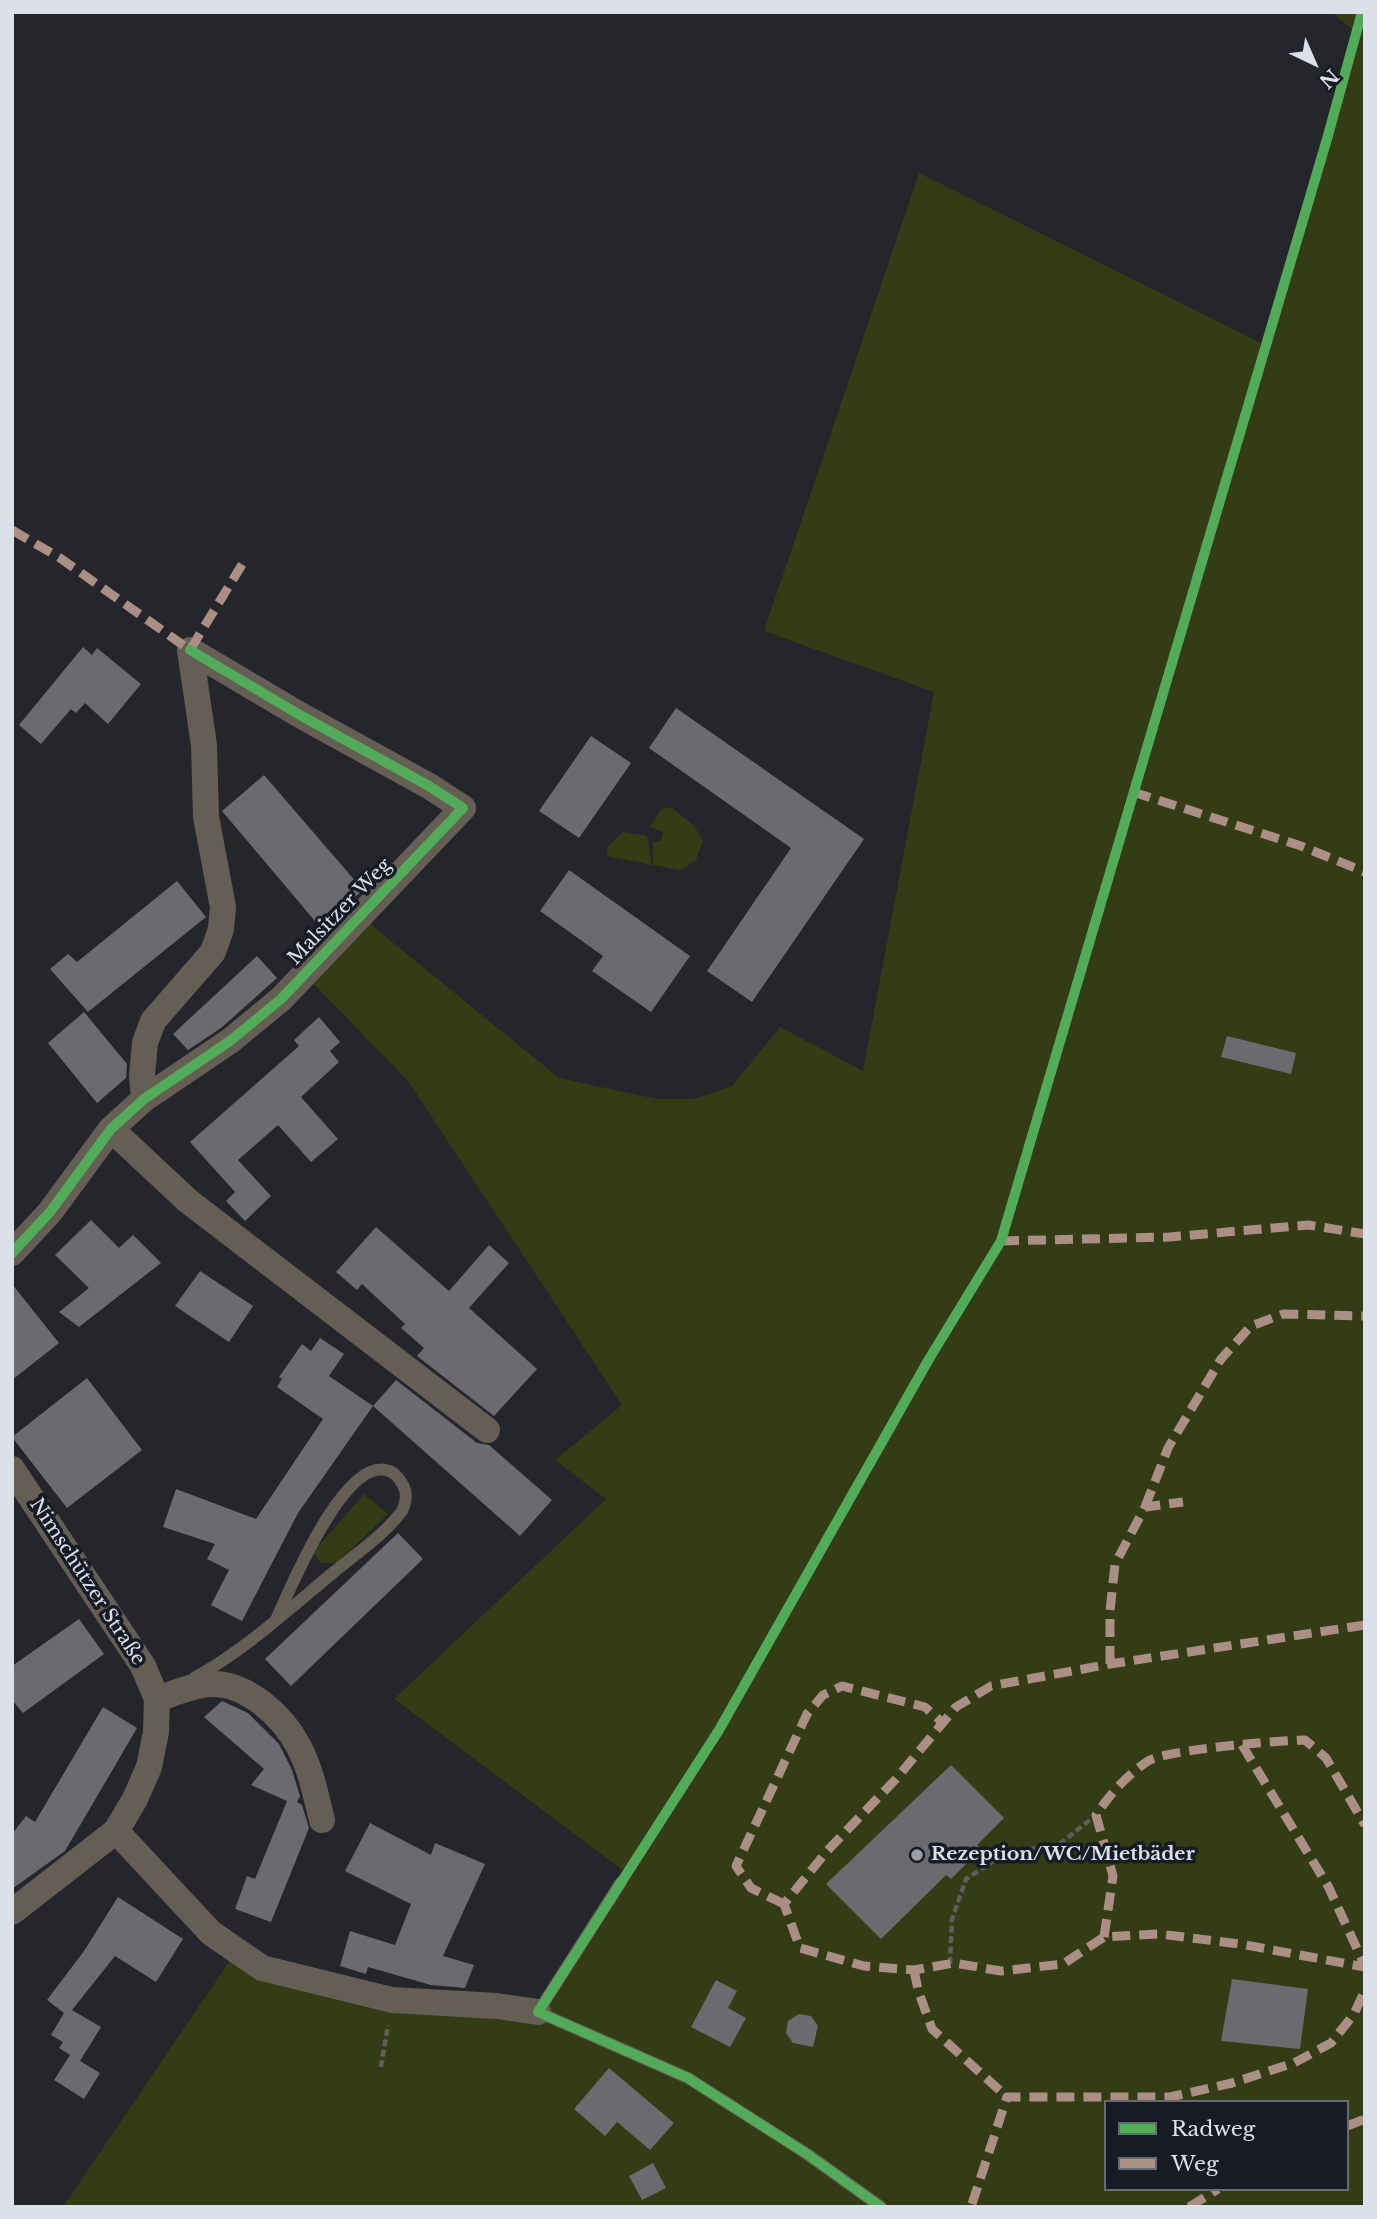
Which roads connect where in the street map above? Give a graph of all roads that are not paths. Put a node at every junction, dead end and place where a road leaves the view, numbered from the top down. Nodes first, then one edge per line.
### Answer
1 (144, 1099) junction
2 (111, 1129) junction
3 (12, 1253) edge
4 (487, 1430) dead end
5 (12, 1469) edge
6 (276, 1620) junction
7 (157, 1699) junction
8 (322, 1820) dead end
9 (116, 1831) junction
10 (621, 1882) dead end
11 (12, 1912) edge
12 (538, 2012) junction
13 (881, 2207) edge

1 - 1 street, Malsitzer Weg
1 - 2 street, Malsitzer Weg
2 - 3 street, Malsitzer Weg
2 - 4 street
5 - 7 street, Nimschützer Straße
6 - 6 lane
6 - 7 lane
7 - 8 street
7 - 9 street, Nimschützer Straße
9 - 11 street
9 - 12 street
10 - 12 lane
12 - 13 lane

